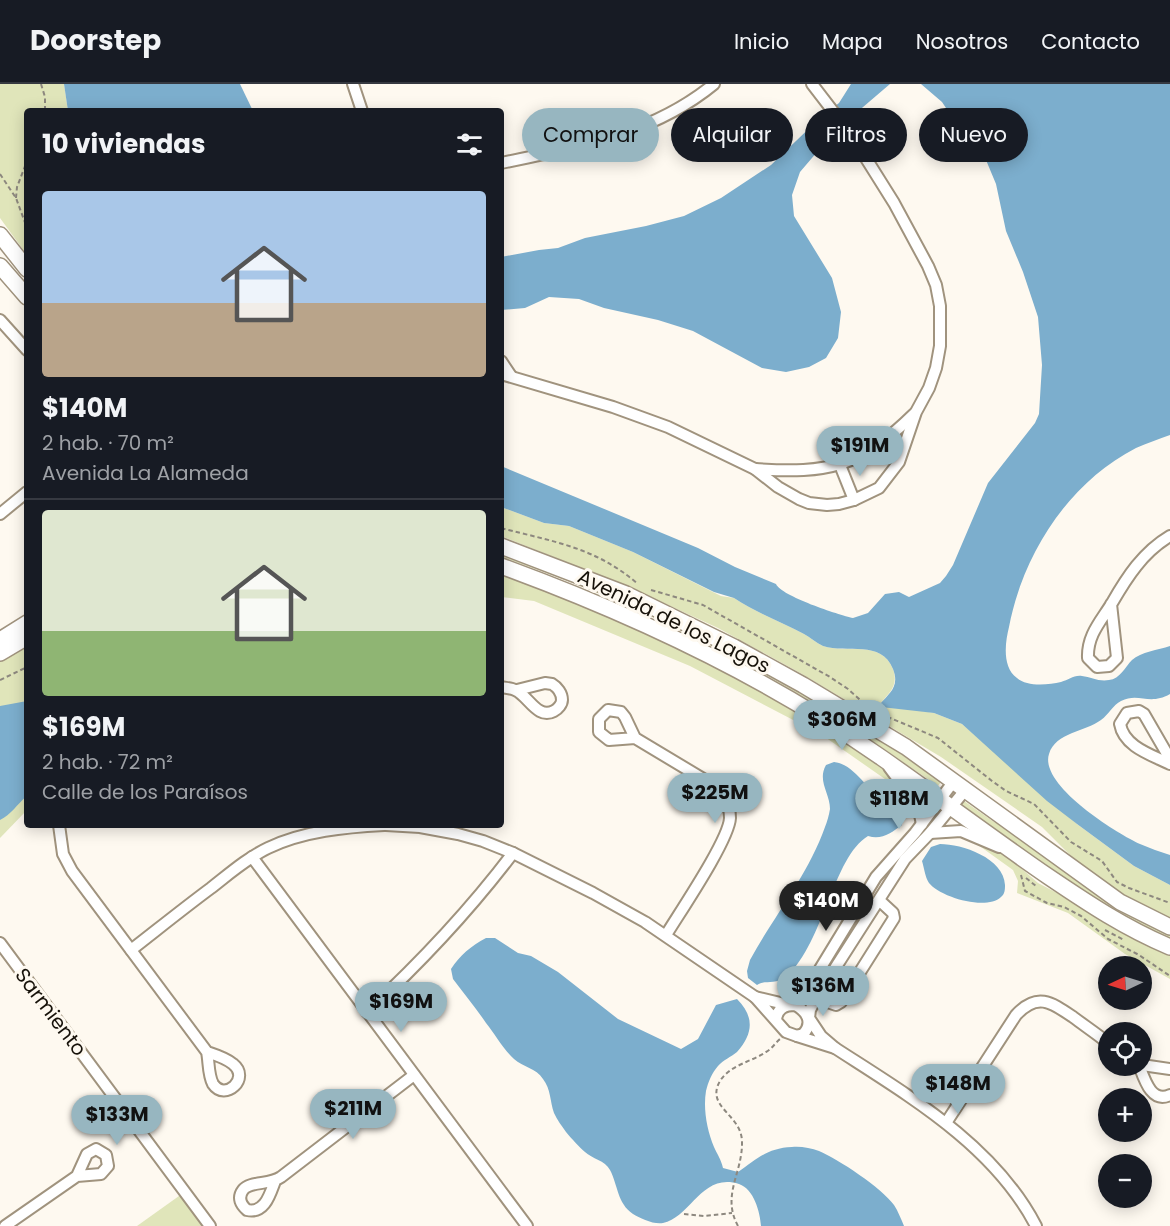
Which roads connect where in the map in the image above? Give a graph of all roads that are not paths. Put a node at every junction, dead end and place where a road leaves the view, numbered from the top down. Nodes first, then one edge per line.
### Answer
1 (353, 84) edge
2 (714, 84) edge
3 (812, 84) edge
4 (361, 108) edge
5 (504, 162) edge
6 (0, 235) edge
7 (24, 265) edge
8 (0, 266) edge
9 (24, 294) edge
10 (2, 327) edge
11 (24, 347) edge
12 (506, 375) edge
13 (916, 412) junction
14 (840, 465) junction
15 (755, 469) junction
16 (24, 494) edge
17 (854, 500) junction
18 (0, 514) edge
19 (1170, 536) edge
20 (504, 547) edge
21 (504, 567) edge
22 (1111, 604) junction
23 (24, 625) edge
24 (24, 639) edge
25 (0, 640) edge
26 (0, 654) edge
27 (504, 688) edge
28 (517, 690) dead end
29 (635, 738) dead end
30 (881, 757) junction
31 (1170, 759) edge
32 (1170, 764) edge
33 (960, 785) junction
34 (946, 804) junction
35 (922, 824) junction
36 (59, 828) edge
37 (346, 828) edge
38 (420, 828) edge
39 (930, 833) junction
40 (513, 854) junction
41 (1017, 855) junction
42 (252, 857) junction
43 (880, 901) junction
44 (1170, 927) edge
45 (666, 935) junction
46 (0, 943) edge
47 (1170, 947) edge
48 (131, 950) junction
49 (755, 997) junction
50 (816, 998) junction
51 (792, 1005) junction
52 (367, 1012) junction
53 (808, 1018) junction
54 (776, 1020) junction
55 (792, 1034) junction
56 (1098, 1035) edge
57 (835, 1048) junction
58 (207, 1052) dead end
59 (1152, 1067) edge
60 (1170, 1069) edge
61 (414, 1075) junction
62 (1144, 1076) edge
63 (1170, 1095) edge
64 (946, 1123) junction
65 (77, 1176) dead end
66 (275, 1181) dead end
67 (5, 1226) edge
68 (210, 1226) edge
69 (527, 1226) edge
70 (1036, 1226) edge

1 - 4 street
2 - 5 street
3 - 13 street
6 - 7 street
8 - 9 street
10 - 11 street
12 - 15 street
13 - 14 street
13 - 17 street
14 - 15 street
14 - 17 street
15 - 17 street
16 - 18 street
19 - 22 street
20 - 33 street, Avenida de los Lagos
21 - 30 street, Avenida de los Lagos
22 - 22 street
23 - 25 street
24 - 26 street
27 - 28 street
29 - 45 street
30 - 34 street, Avenida de los Lagos
30 - 35 street
31 - 32 street
33 - 34 street
33 - 44 street, Avenida de los Lagos
34 - 35 street
34 - 39 street
34 - 41 street, Avenida de los Lagos
35 - 51 street
36 - 48 street
37 - 42 street
38 - 40 street
39 - 41 street
39 - 43 street
40 - 45 street
40 - 52 street
41 - 47 street, Avenida de los Lagos
42 - 48 street
42 - 52 street
43 - 50 street
43 - 50 street
45 - 49 street
46 - 68 street, Sarmiento
48 - 58 street
49 - 51 street
49 - 54 street
50 - 53 street
51 - 53 street
51 - 54 street
52 - 61 street
53 - 55 street
53 - 57 street
54 - 55 street
55 - 57 street
56 - 64 street
57 - 64 street
59 - 60 street
61 - 66 street
61 - 69 street
62 - 63 street
64 - 70 street
65 - 67 street

